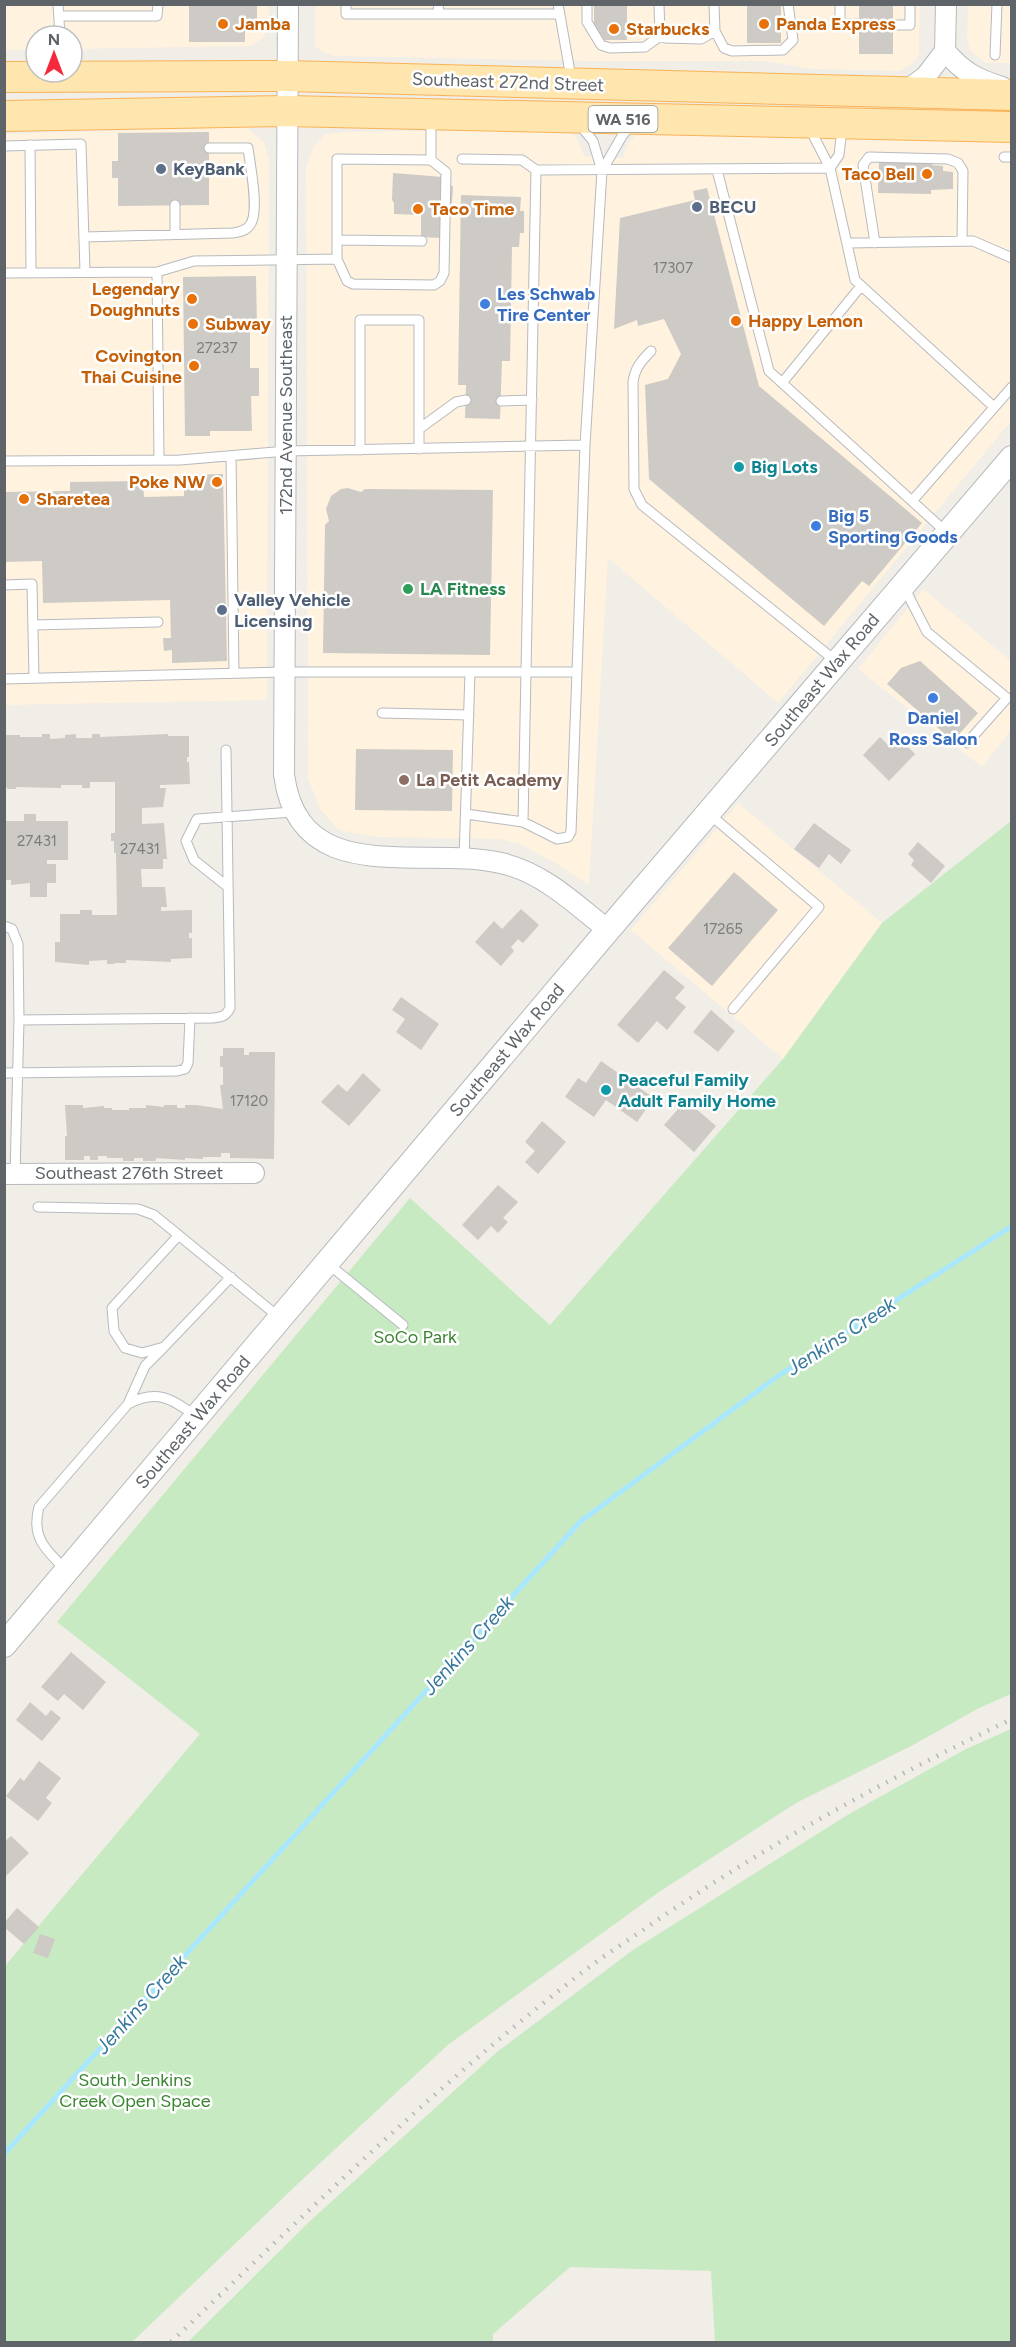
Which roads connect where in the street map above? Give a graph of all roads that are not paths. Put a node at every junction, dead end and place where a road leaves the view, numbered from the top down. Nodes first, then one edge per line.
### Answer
1 (58, 4) edge
2 (158, 4) edge
3 (288, 4) edge
4 (346, 4) edge
5 (587, 4) edge
6 (659, 4) edge
7 (714, 4) edge
8 (788, 4) edge
9 (840, 4) edge
10 (910, 4) edge
11 (946, 4) edge
12 (997, 4) edge
13 (438, 9) edge
14 (559, 9) edge
15 (59, 16) junction
16 (59, 24) edge
17 (859, 24) dead end
18 (893, 25) dead end
19 (715, 31) junction
20 (660, 36) junction
21 (945, 51) junction
22 (996, 55) dead end
23 (84, 74) edge
24 (24, 76) edge
25 (287, 76) junction
26 (4, 77) edge
27 (572, 84) junction
28 (1011, 90) edge
29 (903, 93) junction
30 (1011, 95) edge
31 (287, 111) junction
32 (431, 115) junction
33 (4, 116) edge
34 (574, 118) junction
35 (637, 119) junction
36 (807, 123) junction
37 (842, 124) junction
38 (1011, 127) edge
39 (30, 145) junction
40 (4, 146) edge
41 (209, 148) dead end
42 (462, 159) dead end
43 (431, 160) junction
44 (830, 168) junction
45 (536, 170) junction
46 (717, 170) junction
47 (602, 171) junction
48 (175, 205) dead end
49 (175, 234) junction
50 (84, 237) junction
51 (337, 240) junction
52 (422, 241) dead end
53 (963, 242) junction
54 (847, 243) junction
55 (875, 243) junction
56 (1011, 258) edge
57 (285, 259) junction
58 (337, 260) junction
59 (31, 272) junction
60 (85, 272) junction
61 (157, 272) junction
62 (4, 273) edge
63 (861, 286) junction
64 (651, 351) dead end
65 (782, 383) junction
66 (1011, 387) edge
67 (466, 400) dead end
68 (532, 400) junction
69 (501, 401) dead end
70 (994, 407) junction
71 (418, 429) junction
72 (585, 445) junction
73 (531, 448) junction
74 (418, 449) junction
75 (360, 450) junction
76 (287, 451) junction
77 (231, 456) junction
78 (1011, 458) edge
79 (159, 460) junction
80 (4, 461) edge
81 (912, 501) junction
82 (947, 533) junction
83 (4, 585) edge
84 (903, 585) junction
85 (158, 622) dead end
86 (33, 625) junction
87 (837, 662) junction
88 (284, 672) junction
89 (470, 672) junction
90 (526, 672) junction
91 (577, 672) junction
92 (234, 673) junction
93 (34, 678) junction
94 (4, 679) edge
95 (382, 713) dead end
96 (469, 715) junction
97 (967, 743) dead end
98 (226, 750) dead end
99 (708, 813) junction
100 (466, 814) junction
101 (227, 815) junction
102 (296, 817) junction
103 (523, 822) junction
104 (464, 858) junction
105 (228, 887) junction
106 (4, 926) edge
107 (608, 930) junction
108 (733, 1009) dead end
109 (190, 1018) junction
110 (19, 1020) junction
111 (4, 1073) edge
112 (17, 1073) junction
113 (254, 1173) dead end
114 (10, 1174) edge
115 (38, 1207) dead end
116 (178, 1236) junction
117 (327, 1263) junction
118 (231, 1277) junction
119 (280, 1318) junction
120 (403, 1325) dead end
121 (164, 1347) junction
122 (128, 1404) junction
123 (197, 1417) junction
124 (67, 1571) junction
125 (4, 1645) edge

1 - 15 lane
2 - 15 lane
3 - 25 street, 172nd Avenue Southeast
4 - 13 lane
5 - 20 lane
6 - 20 lane
7 - 19 lane
8 - 19 lane
9 - 17 lane
10 - 18 lane
11 - 21 street
12 - 22 lane
13 - 14 lane
14 - 27 lane
15 - 16 lane
19 - 20 lane
21 - 28 street
21 - 29 street
23 - 25 main road, Southeast 272nd Street / WA 516
24 - 26 main road, Southeast 272nd Street / WA 516
25 - 27 main road, Southeast 272nd Street / WA 516
25 - 31 street, 172nd Avenue Southeast
27 - 29 main road, Southeast 272nd Street / WA 516
29 - 30 main road, Southeast 272nd Street / WA 516
31 - 32 main road, Southeast 272nd Street / WA 516
31 - 33 main road, Southeast 272nd Street / WA 516
31 - 57 street, 172nd Avenue Southeast
32 - 34 main road, Southeast 272nd Street / WA 516
32 - 43 lane
34 - 35 main road, Southeast 272nd Street / WA 516
34 - 47 lane
35 - 36 main road, Southeast 272nd Street / WA 516
35 - 47 lane
36 - 37 main road, Southeast 272nd Street / WA 516
36 - 44 lane
37 - 38 main road, Southeast 272nd Street / WA 516
37 - 44 lane
39 - 40 lane
39 - 50 lane
39 - 59 lane
41 - 49 lane
42 - 45 lane
43 - 51 lane
43 - 58 lane
44 - 46 lane
44 - 54 lane
45 - 47 lane
45 - 68 lane
46 - 47 lane
46 - 65 lane
47 - 72 lane
48 - 49 lane
49 - 50 lane
50 - 60 lane
51 - 52 lane
51 - 58 lane
53 - 55 lane
53 - 55 lane
53 - 56 lane
54 - 55 lane
54 - 63 lane
57 - 58 lane
57 - 61 lane
57 - 76 street, 172nd Avenue Southeast
59 - 60 lane
59 - 62 lane
60 - 61 lane
61 - 79 lane
63 - 65 lane
63 - 70 lane
64 - 87 lane
65 - 81 lane
66 - 70 lane
67 - 71 lane
68 - 69 lane
68 - 73 lane
70 - 81 lane
71 - 74 lane
71 - 75 lane
72 - 73 lane
72 - 91 lane
73 - 74 lane
73 - 90 lane
74 - 75 lane
75 - 76 lane
76 - 77 lane
76 - 88 street, 172nd Avenue Southeast
77 - 79 lane
77 - 92 lane
78 - 82 street, Southeast Wax Road
79 - 80 lane
81 - 82 lane
82 - 84 street, Southeast Wax Road
83 - 86 lane
84 - 87 street, Southeast Wax Road
84 - 97 lane
85 - 86 lane
86 - 93 lane
87 - 99 street, Southeast Wax Road
88 - 89 lane
88 - 92 lane
88 - 102 street, 172nd Avenue Southeast
89 - 90 lane
89 - 96 lane
90 - 91 lane
90 - 103 lane
91 - 103 lane
92 - 93 lane
93 - 94 lane
95 - 96 lane
96 - 100 lane
98 - 101 lane
99 - 107 street, Southeast Wax Road
99 - 108 lane
100 - 103 lane
100 - 104 lane
101 - 102 lane
101 - 105 lane
101 - 105 lane
102 - 104 street
104 - 107 street
105 - 109 lane
106 - 110 lane
107 - 117 street, Southeast Wax Road
109 - 110 lane
109 - 112 lane
110 - 112 lane
111 - 112 lane
112 - 114 lane
113 - 114 street, Southeast 276th Street
115 - 116 lane
116 - 118 lane
116 - 121 lane
117 - 119 street, Southeast Wax Road
117 - 120 lane
118 - 119 lane
118 - 121 lane
119 - 123 street, Southeast Wax Road
121 - 122 lane
122 - 123 lane
122 - 124 lane
123 - 124 street, Southeast Wax Road
124 - 125 street, Southeast Wax Road

